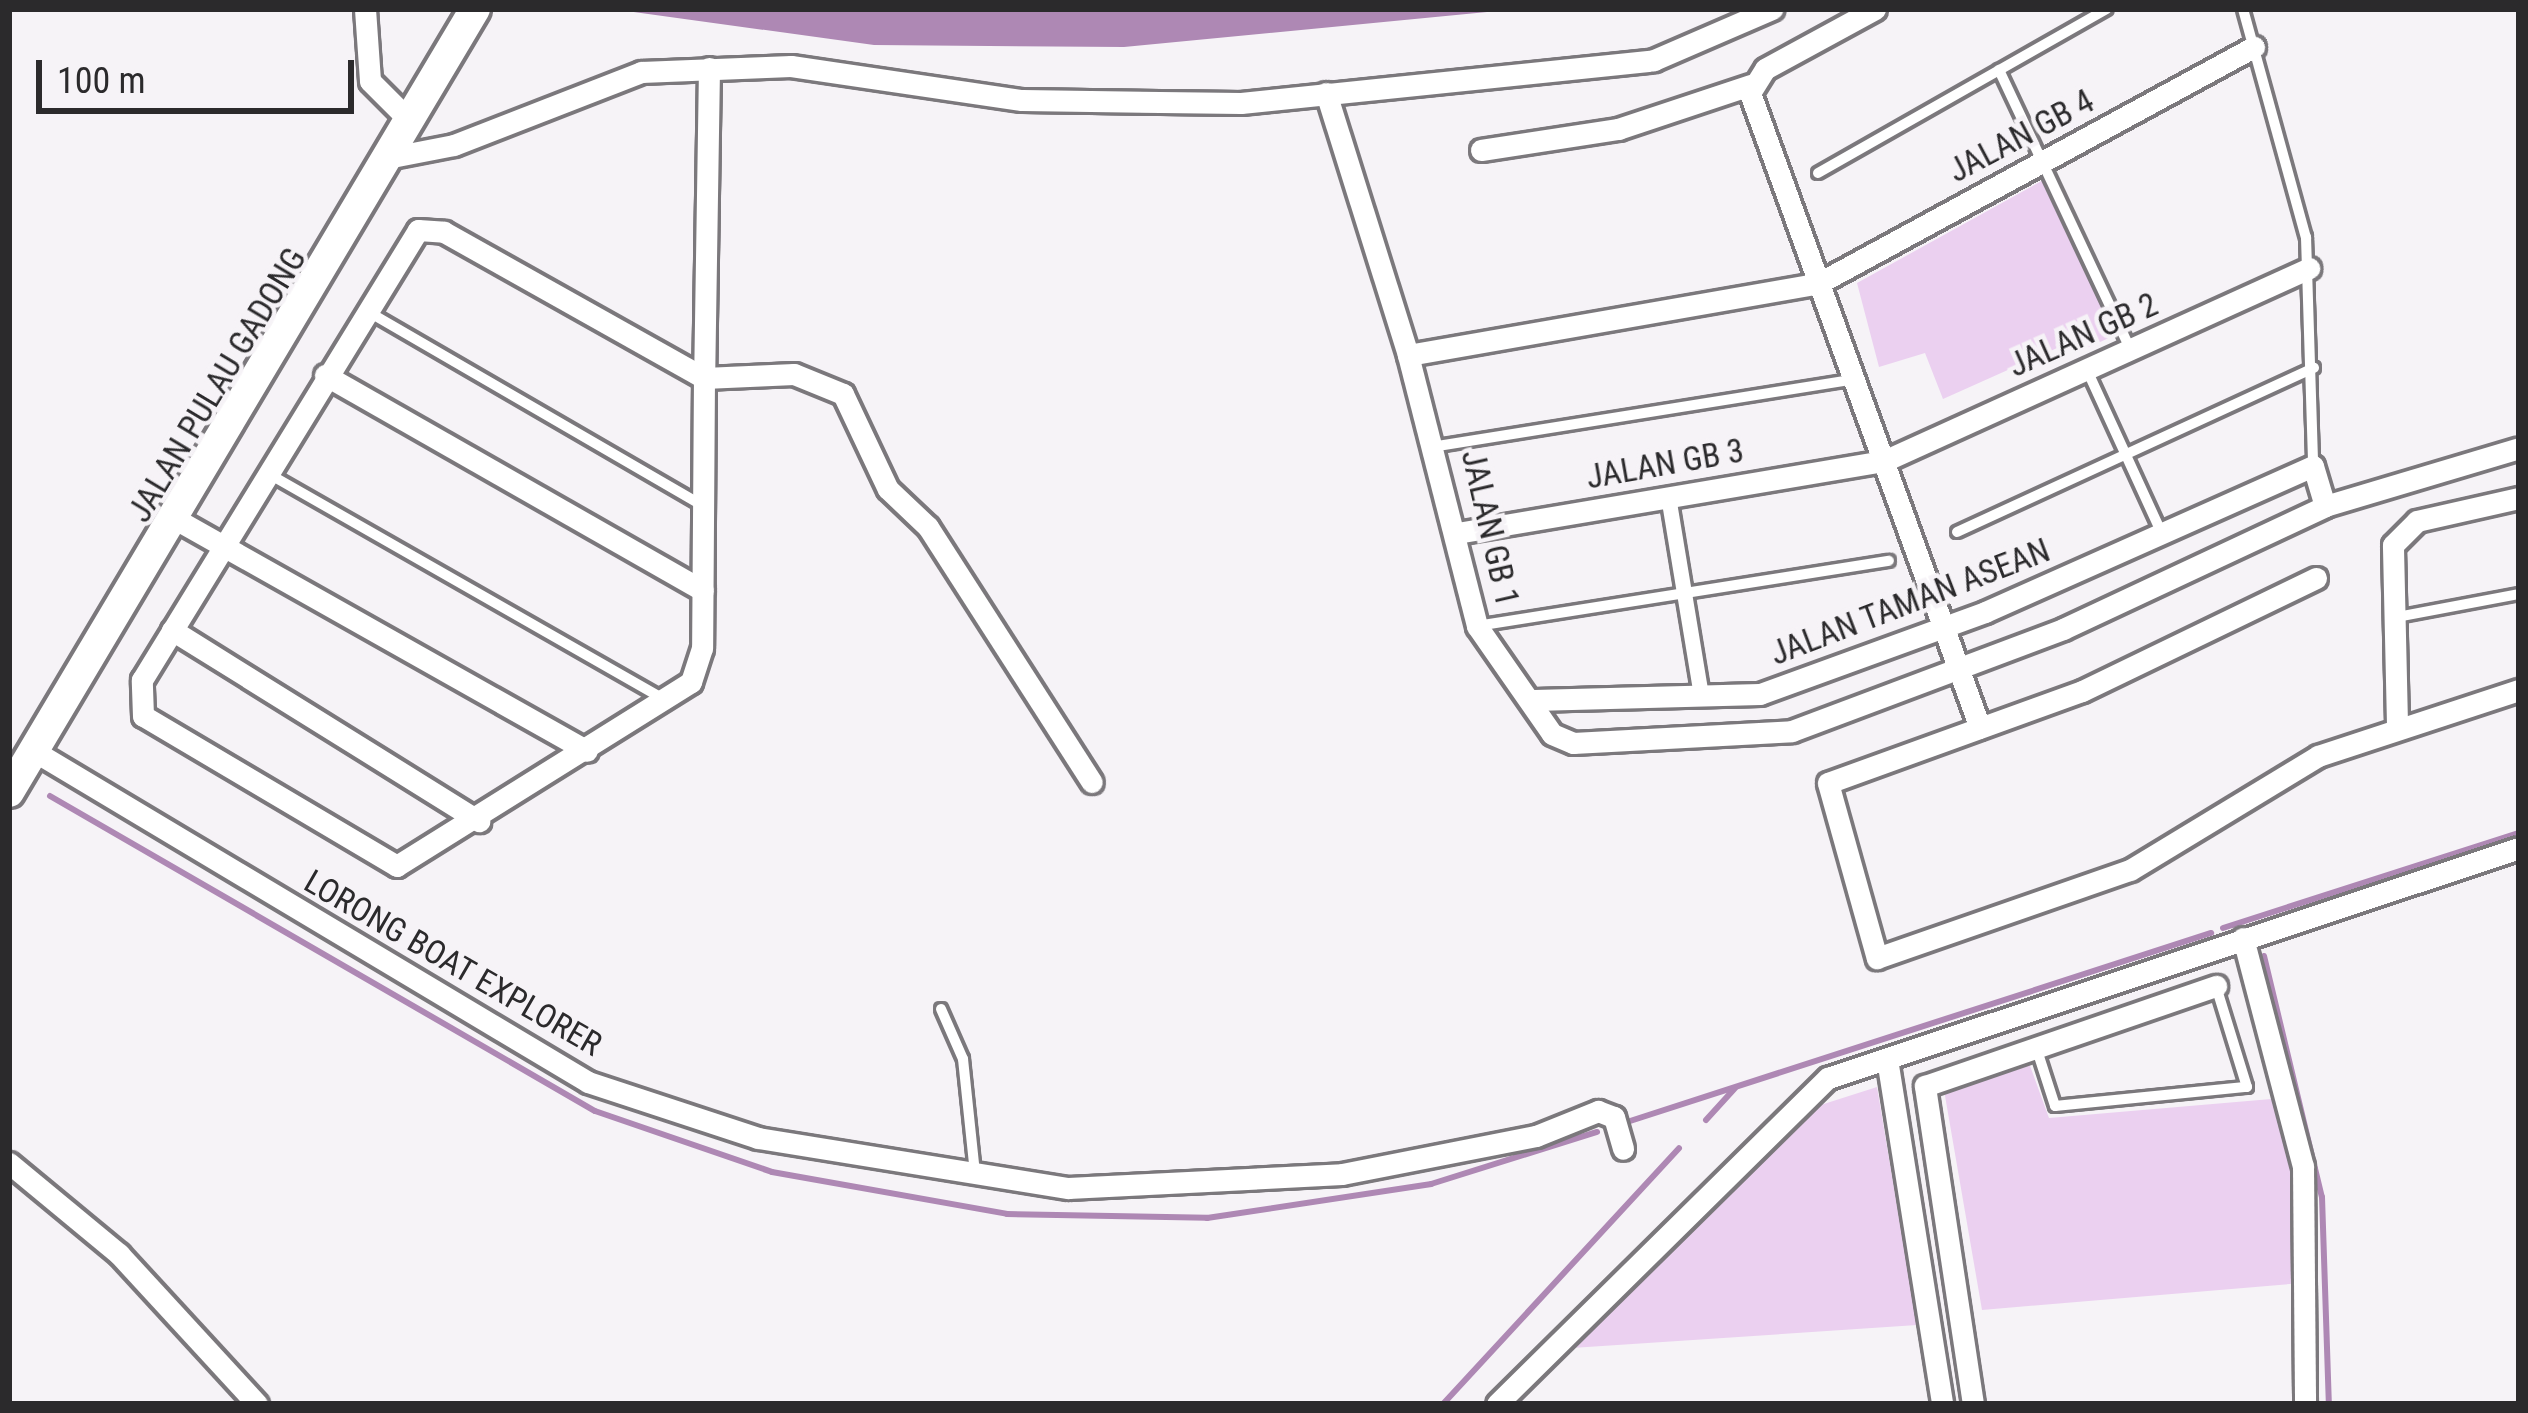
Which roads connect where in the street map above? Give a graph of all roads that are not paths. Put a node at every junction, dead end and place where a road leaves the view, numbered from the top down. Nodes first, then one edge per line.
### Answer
1 (365, 9) edge
2 (475, 9) edge
3 (1772, 9) edge
4 (1875, 9) edge
5 (2108, 9) edge
6 (2243, 9) edge
7 (2254, 47) junction
8 (709, 68) junction
9 (1999, 70) junction
10 (1750, 86) junction
11 (1326, 93) junction
12 (411, 122) junction
13 (1481, 150) dead end
14 (392, 157) junction
15 (2048, 158) junction
16 (1818, 173) dead end
17 (2309, 268) junction
18 (1819, 283) junction
19 (364, 310) junction
20 (2131, 350) junction
21 (1408, 355) junction
22 (2314, 368) junction
23 (2087, 370) junction
24 (325, 375) junction
25 (704, 378) junction
26 (1854, 380) junction
27 (1438, 446) junction
28 (2519, 448) edge
29 (2127, 458) junction
30 (1884, 461) junction
31 (2313, 466) junction
32 (266, 473) junction
33 (1668, 496) junction
34 (2519, 498) edge
35 (704, 506) junction
36 (2325, 506) junction
37 (179, 520) junction
38 (1958, 532) dead end
39 (1457, 533) junction
40 (2163, 538) junction
41 (223, 546) junction
42 (1889, 561) dead end
43 (2315, 578) dead end
44 (703, 591) junction
45 (1684, 592) junction
46 (2519, 595) edge
47 (2389, 619) junction
48 (1477, 626) junction
49 (1944, 627) junction
50 (172, 630) junction
51 (1959, 668) junction
52 (2519, 690) edge
53 (1701, 695) junction
54 (665, 700) junction
55 (1534, 700) junction
56 (2397, 724) junction
57 (1981, 728) junction
58 (34, 751) junction
59 (587, 751) junction
60 (1092, 782) dead end
61 (9, 792) edge
62 (479, 820) junction
63 (2519, 848) edge
64 (2243, 938) junction
65 (2216, 986) joint
66 (941, 1009) dead end
67 (2036, 1047) junction
68 (1887, 1059) junction
69 (1623, 1149) dead end
70 (9, 1163) edge
71 (975, 1179) junction
72 (257, 1404) edge
73 (1497, 1404) edge
74 (1942, 1404) edge
75 (1973, 1404) edge
76 (2305, 1404) edge

1 - 12 street
2 - 12 main road, JALAN PULAU GADONG
3 - 11 street
4 - 10 street
5 - 9 lane
6 - 7 lane
7 - 15 street, JALAN GB 4
7 - 17 lane
8 - 11 street
8 - 14 street
8 - 25 street
9 - 15 lane
9 - 16 lane
10 - 13 street
10 - 18 street
11 - 21 street, JALAN GB 1
12 - 14 main road, JALAN PULAU GADONG
14 - 37 main road, JALAN PULAU GADONG
15 - 18 street, JALAN GB 4
15 - 20 lane
17 - 20 street, JALAN GB 2
17 - 22 lane
18 - 21 street, JALAN GB 4
18 - 26 street
19 - 24 street
19 - 25 street
19 - 35 lane
20 - 23 street, JALAN GB 2
21 - 27 street, JALAN GB 1
22 - 29 lane
22 - 31 lane
23 - 29 lane
23 - 30 street, JALAN GB 2
24 - 32 street
24 - 44 street
25 - 35 street
25 - 60 street
26 - 27 lane
26 - 30 street
27 - 39 street, JALAN GB 1
28 - 36 street
29 - 38 lane
29 - 40 lane
30 - 33 street, JALAN GB 3
30 - 49 street
31 - 36 street
31 - 40 street, JALAN TAMAN ASEAN
32 - 41 street
32 - 54 lane
33 - 39 street, JALAN GB 3
33 - 45 street
34 - 47 street
35 - 44 street
36 - 51 street
37 - 41 street
37 - 58 main road, JALAN PULAU GADONG
39 - 48 street, JALAN GB 1
40 - 49 street, JALAN TAMAN ASEAN
41 - 50 street
41 - 59 street
42 - 45 lane
43 - 57 street
44 - 54 street
45 - 48 lane
45 - 53 street
46 - 47 lane
47 - 56 street
48 - 55 street, JALAN GB 1
49 - 51 street
49 - 53 street, JALAN TAMAN ASEAN
50 - 62 street
50 - 62 street
51 - 55 street
51 - 57 street
52 - 56 street
53 - 55 street, JALAN TAMAN ASEAN
54 - 59 street
56 - 57 street
58 - 61 main road, JALAN PULAU GADONG
58 - 71 street, LORONG BOAT EXPLORER
59 - 62 street
63 - 64 street
64 - 68 street
64 - 76 street
65 - 67 street
65 - 67 lane
66 - 71 lane
67 - 75 street
68 - 73 street
68 - 74 street
69 - 71 street, LORONG BOAT EXPLORER
70 - 72 street

